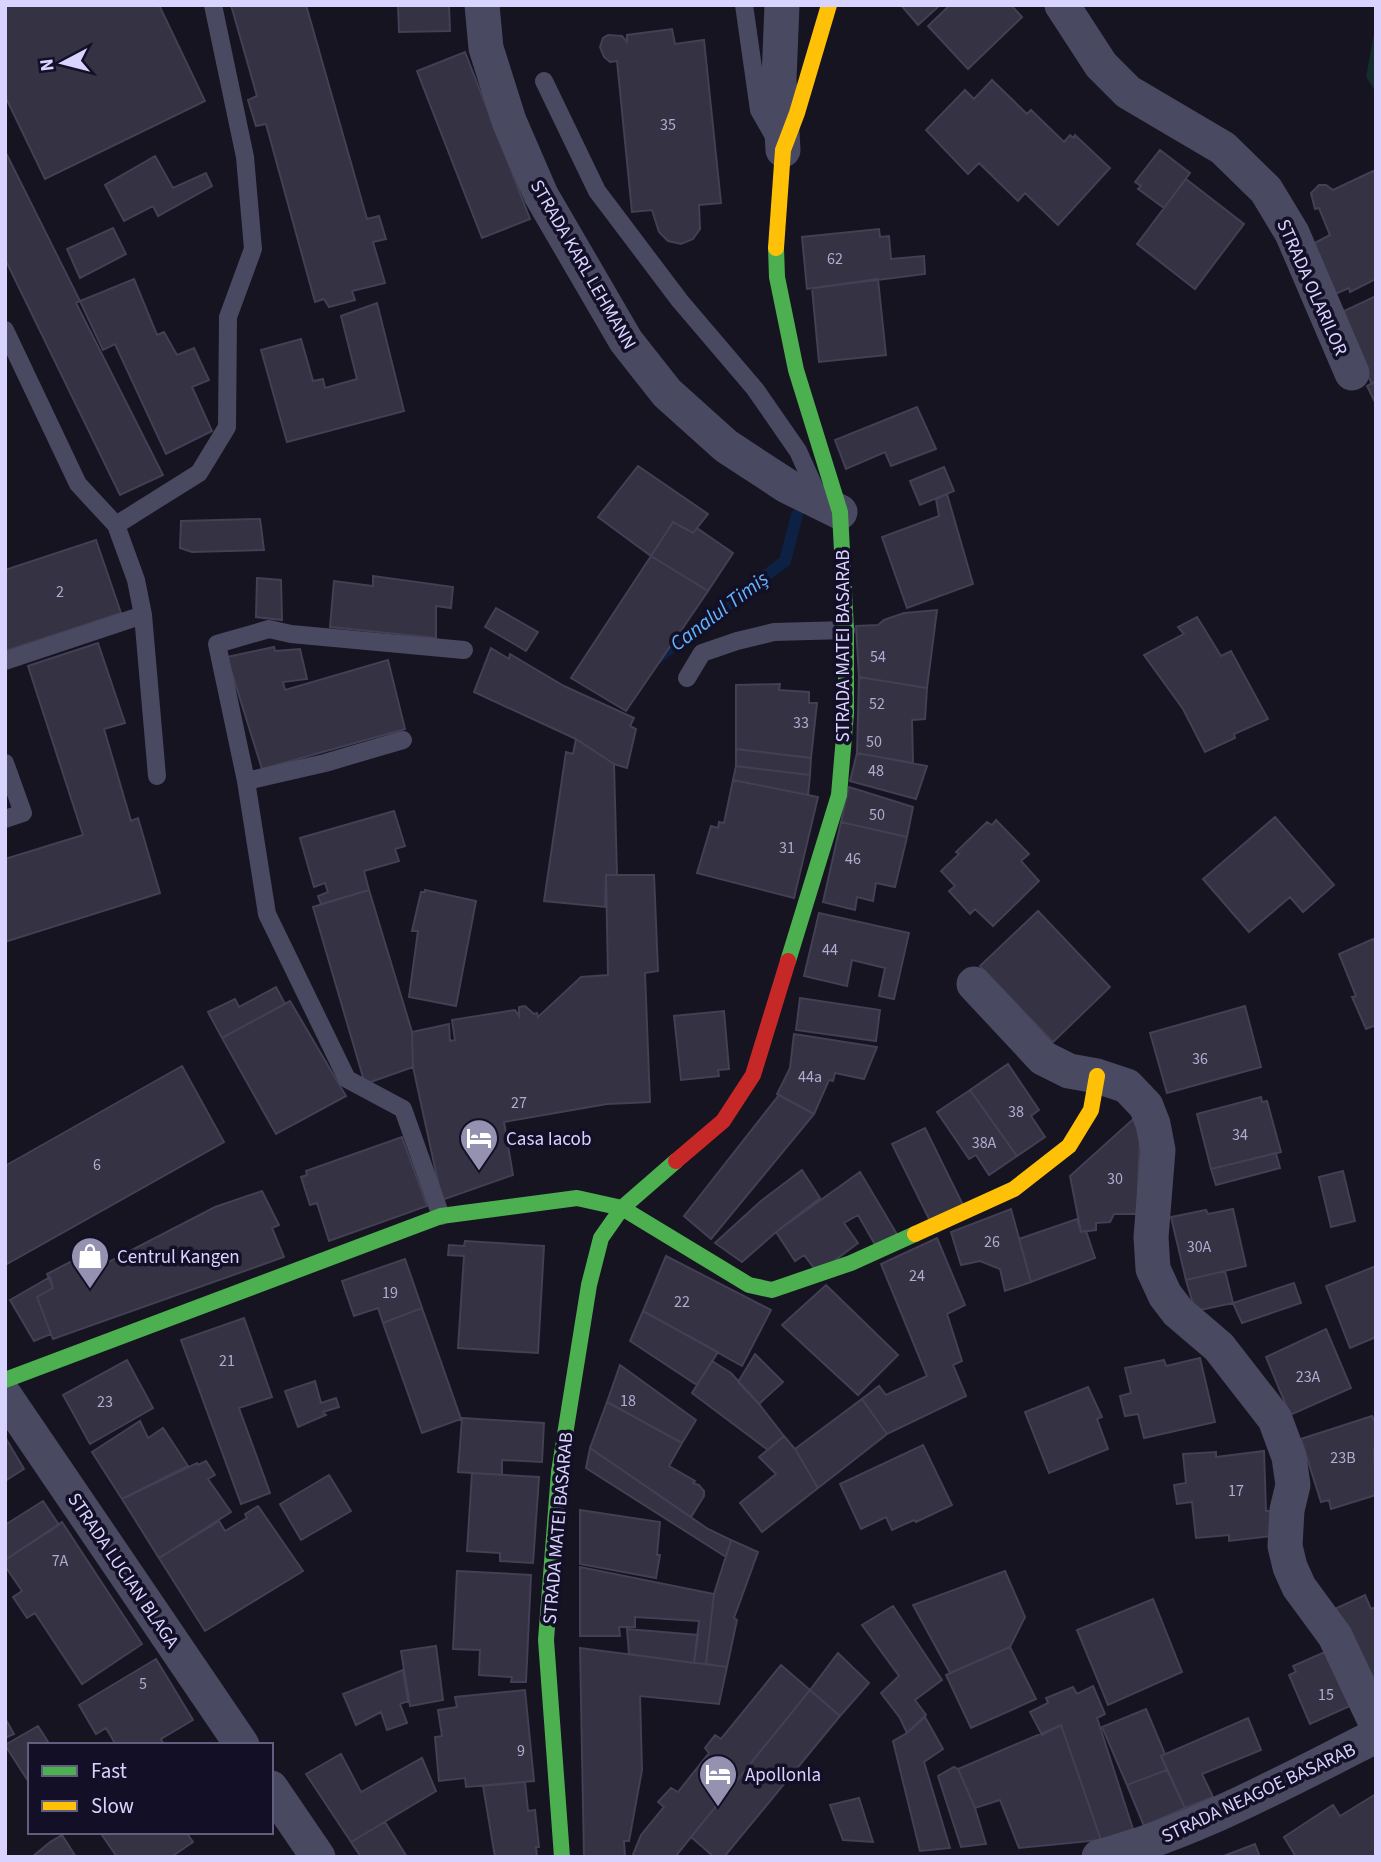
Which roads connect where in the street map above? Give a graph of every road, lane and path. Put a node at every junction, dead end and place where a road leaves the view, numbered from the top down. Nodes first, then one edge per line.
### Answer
1 (213, 5) edge
2 (482, 5) edge
3 (744, 5) edge
4 (782, 5) edge
5 (829, 5) edge
6 (1062, 5) edge
7 (544, 81) dead end
8 (783, 150) junction
9 (5, 330) edge
10 (1352, 373) dead end
11 (831, 507) junction
12 (116, 525) junction
13 (143, 615) junction
14 (846, 630) junction
15 (464, 650) dead end
16 (5, 660) edge
17 (687, 678) dead end
18 (403, 740) dead end
19 (5, 763) edge
20 (157, 776) dead end
21 (246, 781) junction
22 (5, 819) edge
23 (974, 984) dead end
24 (1097, 1076) junction
25 (622, 1208) junction
26 (441, 1216) junction
27 (5, 1380) edge
28 (5, 1396) edge
29 (1376, 1723) edge
30 (1376, 1736) edge
31 (241, 1743) edge
32 (273, 1791) edge
33 (318, 1857) edge
34 (562, 1857) edge
35 (1099, 1857) edge

1 - 12 lane
2 - 11 street, STRADA KARL LEHMANN
3 - 8 lane
4 - 8 street, STRADA MATEI BASARAB
5 - 8 street, STRADA MATEI BASARAB
6 - 10 street, STRADA OLARILOR
7 - 11 lane
8 - 11 street, STRADA MATEI BASARAB
9 - 12 lane
11 - 14 street, STRADA MATEI BASARAB
12 - 13 lane
13 - 16 lane
13 - 20 lane
14 - 17 lane
14 - 25 street, STRADA MATEI BASARAB
15 - 21 lane
18 - 21 lane
19 - 22 lane
21 - 26 lane
23 - 24 street
24 - 25 street
24 - 29 street
25 - 26 street
25 - 34 street, STRADA MATEI BASARAB
26 - 27 street
28 - 31 street, STRADA LUCIAN BLAGA
30 - 35 street, STRADA NEAGOE BASARAB
32 - 33 street

